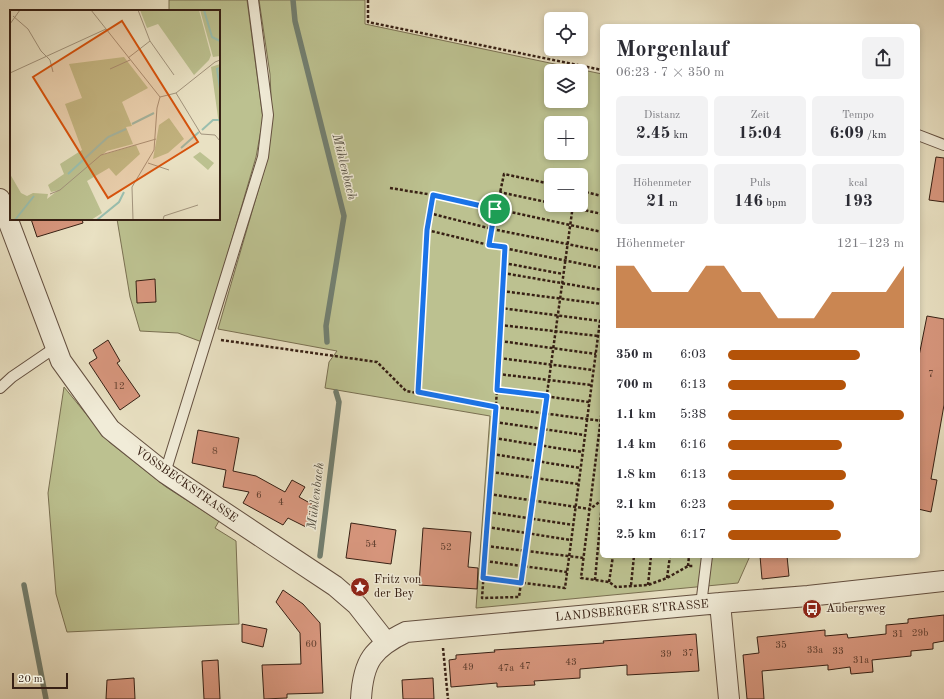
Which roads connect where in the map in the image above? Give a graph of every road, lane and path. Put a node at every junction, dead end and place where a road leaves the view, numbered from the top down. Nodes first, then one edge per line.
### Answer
1 (253, 0) edge
2 (368, 0) edge
3 (600, 70) edge
4 (920, 136) edge
5 (944, 145) edge
6 (544, 183) edge
7 (390, 188) dead end
8 (499, 192) junction
9 (588, 193) edge
10 (433, 195) junction
11 (600, 196) edge
12 (0, 198) edge
13 (544, 202) edge
14 (495, 209) junction
15 (588, 210) edge
16 (572, 212) edge
17 (429, 213) junction
18 (600, 213) edge
19 (570, 225) junction
20 (492, 229) junction
21 (427, 230) junction
22 (600, 232) edge
23 (568, 244) junction
24 (489, 245) junction
25 (505, 247) junction
26 (600, 251) edge
27 (565, 260) junction
28 (504, 263) junction
29 (600, 268) edge
30 (503, 274) junction
31 (563, 274) junction
32 (562, 283) junction
33 (600, 290) edge
34 (502, 292) junction
35 (560, 298) junction
36 (600, 304) edge
37 (501, 308) junction
38 (558, 316) junction
39 (500, 325) junction
40 (556, 331) junction
41 (598, 336) junction
42 (208, 338) junction
43 (500, 341) junction
44 (56, 347) junction
45 (553, 348) junction
46 (596, 354) junction
47 (499, 358) junction
48 (551, 364) junction
49 (593, 370) junction
50 (498, 374) junction
51 (549, 380) junction
52 (591, 385) junction
53 (0, 388) edge
54 (497, 390) junction
55 (418, 392) junction
56 (547, 396) junction
57 (589, 402) junction
58 (496, 407) junction
59 (544, 413) junction
60 (586, 419) junction
61 (600, 421) edge
62 (495, 422) junction
63 (542, 429) junction
64 (600, 429) edge
65 (584, 435) junction
66 (494, 438) junction
67 (540, 445) junction
68 (582, 452) junction
69 (492, 454) junction
70 (538, 461) junction
71 (580, 468) junction
72 (491, 472) junction
73 (165, 473) junction
74 (535, 478) junction
75 (578, 484) junction
76 (489, 494) junction
77 (532, 501) junction
78 (600, 503) edge
79 (575, 507) junction
80 (590, 509) junction
81 (488, 512) junction
82 (530, 518) junction
83 (600, 524) edge
84 (573, 525) junction
85 (487, 527) junction
86 (528, 534) junction
87 (571, 540) junction
88 (486, 546) junction
89 (525, 551) junction
90 (569, 556) junction
91 (584, 558) junction
92 (613, 558) edge
93 (634, 558) edge
94 (651, 558) edge
95 (670, 558) edge
96 (689, 558) edge
97 (707, 558) edge
98 (485, 561) junction
99 (523, 566) junction
100 (688, 566) junction
101 (705, 566) junction
102 (567, 572) junction
103 (483, 578) junction
104 (667, 578) junction
105 (595, 580) junction
106 (944, 581) edge
107 (609, 582) junction
108 (521, 583) junction
109 (631, 585) junction
110 (648, 585) junction
111 (710, 604) junction
112 (441, 628) junction
113 (386, 642) junction
114 (361, 699) edge
115 (448, 699) edge
116 (729, 699) edge

1 - 42 lane
2 - 3 path
4 - 5 lane
6 - 8 path
7 - 10 path
8 - 13 path
8 - 14 path
9 - 11 path
10 - 14 path
10 - 17 path
12 - 44 street, VOSSBECKSTRASSE
14 - 19 path
14 - 20 path
15 - 18 path
16 - 19 path
17 - 20 path
17 - 21 path
19 - 22 path
19 - 23 path
20 - 23 path
20 - 24 path
21 - 24 path
21 - 55 path
23 - 26 path
23 - 27 path
24 - 25 path
25 - 27 path
25 - 28 path
27 - 29 path
27 - 31 path
28 - 30 path
28 - 31 path
30 - 32 path
30 - 34 path
31 - 32 path
32 - 33 path
32 - 35 path
34 - 35 path
34 - 37 path
35 - 36 path
35 - 38 path
37 - 38 path
37 - 39 path
38 - 40 path
38 - 41 path
39 - 40 path
39 - 43 path
40 - 41 path
40 - 45 path
41 - 46 path
42 - 55 path
42 - 73 lane
43 - 45 path
43 - 47 path
44 - 53 lane
44 - 73 street, VOSSBECKSTRASSE
45 - 46 path
45 - 48 path
46 - 49 path
47 - 48 path
47 - 50 path
48 - 49 path
48 - 51 path
49 - 52 path
50 - 51 path
50 - 54 path
51 - 52 path
51 - 56 path
52 - 57 path
54 - 56 path
54 - 58 path
55 - 58 path
56 - 57 path
56 - 59 path
57 - 60 path
58 - 59 path
58 - 62 path
59 - 60 path
59 - 63 path
60 - 61 path
60 - 65 path
62 - 63 path
62 - 66 path
63 - 65 path
63 - 67 path
64 - 80 path
65 - 68 path
66 - 67 path
66 - 69 path
67 - 68 path
67 - 70 path
68 - 71 path
69 - 70 path
69 - 72 path
70 - 71 path
70 - 74 path
71 - 75 path
72 - 74 path
72 - 76 path
73 - 113 street, VOSSBECKSTRASSE
74 - 75 path
74 - 77 path
75 - 79 path
76 - 77 path
76 - 81 path
77 - 79 path
77 - 82 path
78 - 80 path
79 - 80 path
79 - 84 path
80 - 91 path
81 - 82 path
81 - 85 path
82 - 84 path
82 - 86 path
83 - 105 path
84 - 87 path
85 - 86 path
85 - 88 path
86 - 87 path
86 - 89 path
87 - 90 path
88 - 89 path
88 - 98 path
89 - 90 path
89 - 99 path
90 - 91 path
90 - 102 path
91 - 105 path
92 - 107 path
93 - 109 path
94 - 110 path
95 - 104 path
96 - 100 path
97 - 101 lane
98 - 99 path
98 - 103 path
99 - 102 path
99 - 108 path
100 - 101 path
100 - 104 path
101 - 111 lane
102 - 108 path
103 - 108 path
103 - 108 path
104 - 110 path
105 - 107 path
106 - 111 street, LANDSBERGER STRASSE
107 - 109 path
109 - 110 path
111 - 112 street, LANDSBERGER STRASSE
111 - 116 street
112 - 113 street, LANDSBERGER STRASSE
112 - 115 path
113 - 114 street, LANDSBERGER STRASSE

